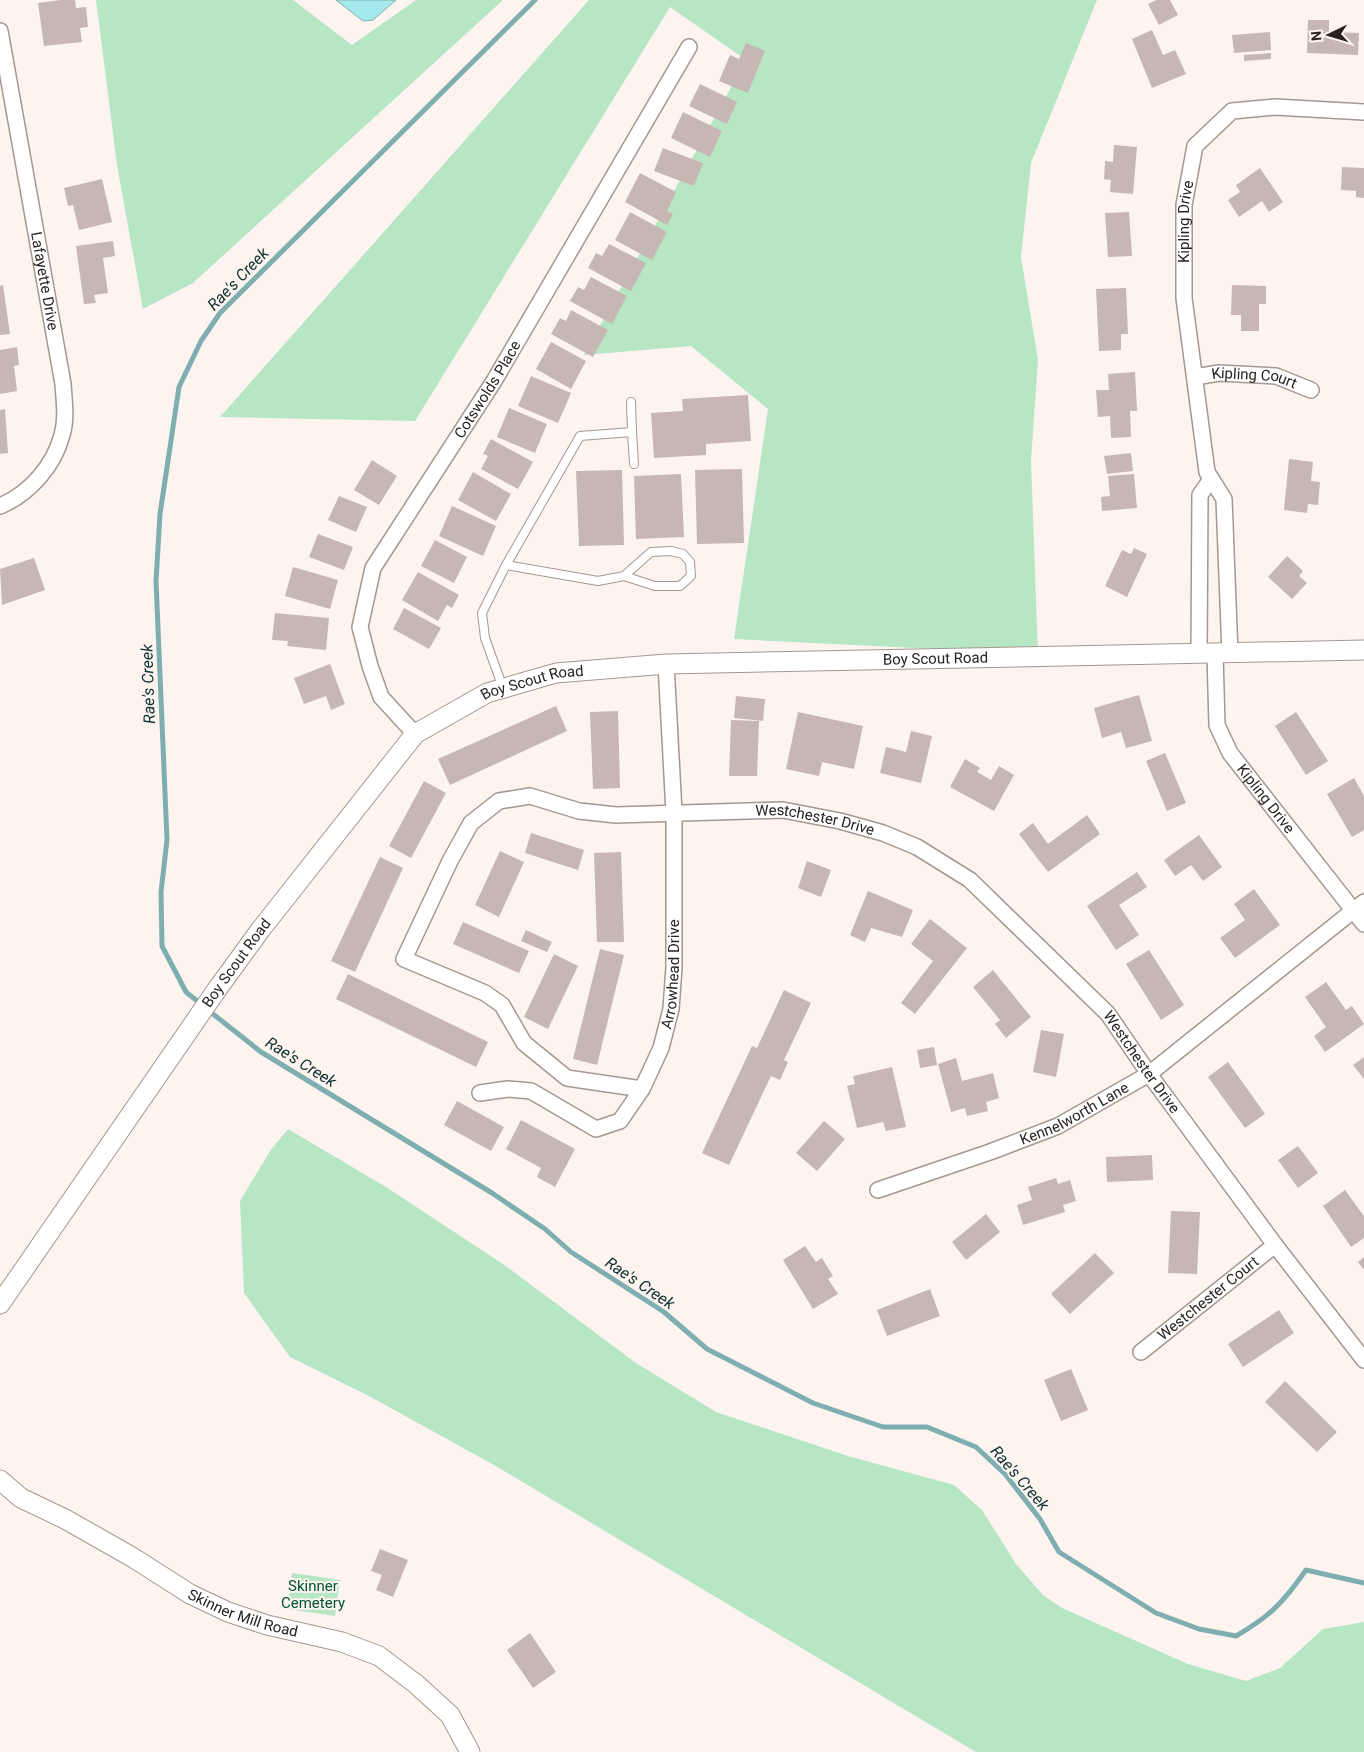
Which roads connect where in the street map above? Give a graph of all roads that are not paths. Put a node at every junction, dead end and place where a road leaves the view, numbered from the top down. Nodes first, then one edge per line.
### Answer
1 (0, 31) edge
2 (689, 47) dead end
3 (1364, 112) edge
4 (1195, 377) junction
5 (1311, 390) dead end
6 (631, 402) dead end
7 (632, 432) junction
8 (634, 464) dead end
9 (1211, 479) junction
10 (0, 506) edge
11 (506, 565) junction
12 (624, 576) junction
13 (1364, 650) edge
14 (1215, 654) junction
15 (666, 664) junction
16 (503, 688) junction
17 (415, 734) junction
18 (674, 812) junction
19 (1359, 906) edge
20 (1364, 924) edge
21 (1149, 1074) junction
22 (642, 1089) junction
23 (480, 1093) dead end
24 (878, 1190) dead end
25 (1275, 1245) junction
26 (0, 1304) edge
27 (1141, 1352) dead end
28 (1364, 1360) edge
29 (0, 1480) edge
30 (0, 1495) edge
31 (21, 1498) junction
32 (470, 1752) edge

1 - 10 street, Lafayette Drive
2 - 17 street, Cotswolds Place
3 - 4 street, Kipling Drive
4 - 5 street, Kipling Court
4 - 9 street, Kipling Drive
6 - 7 lane
7 - 8 lane
7 - 11 lane
9 - 14 street, Kipling Drive
9 - 14 street, Kipling Drive
11 - 12 lane
11 - 16 lane
12 - 12 lane
13 - 14 street, Boy Scout Road
14 - 15 street, Boy Scout Road
14 - 19 street, Kipling Drive
15 - 16 street, Boy Scout Road
15 - 18 street, Arrowhead Drive
16 - 17 street, Boy Scout Road
17 - 26 street, Boy Scout Road
18 - 21 street, Westchester Drive
18 - 22 street, Arrowhead Drive
18 - 22 street, Westchester Drive
19 - 20 street, Kipling Drive
19 - 21 street, Kennelworth Lane
21 - 24 street, Kennelworth Lane
21 - 25 street, Westchester Drive
22 - 23 street, Arrowhead Drive
25 - 27 street, Westchester Court
25 - 28 street, Westchester Drive
29 - 31 street, Skinner Mill Road
30 - 31 street
31 - 32 street, Skinner Mill Road

